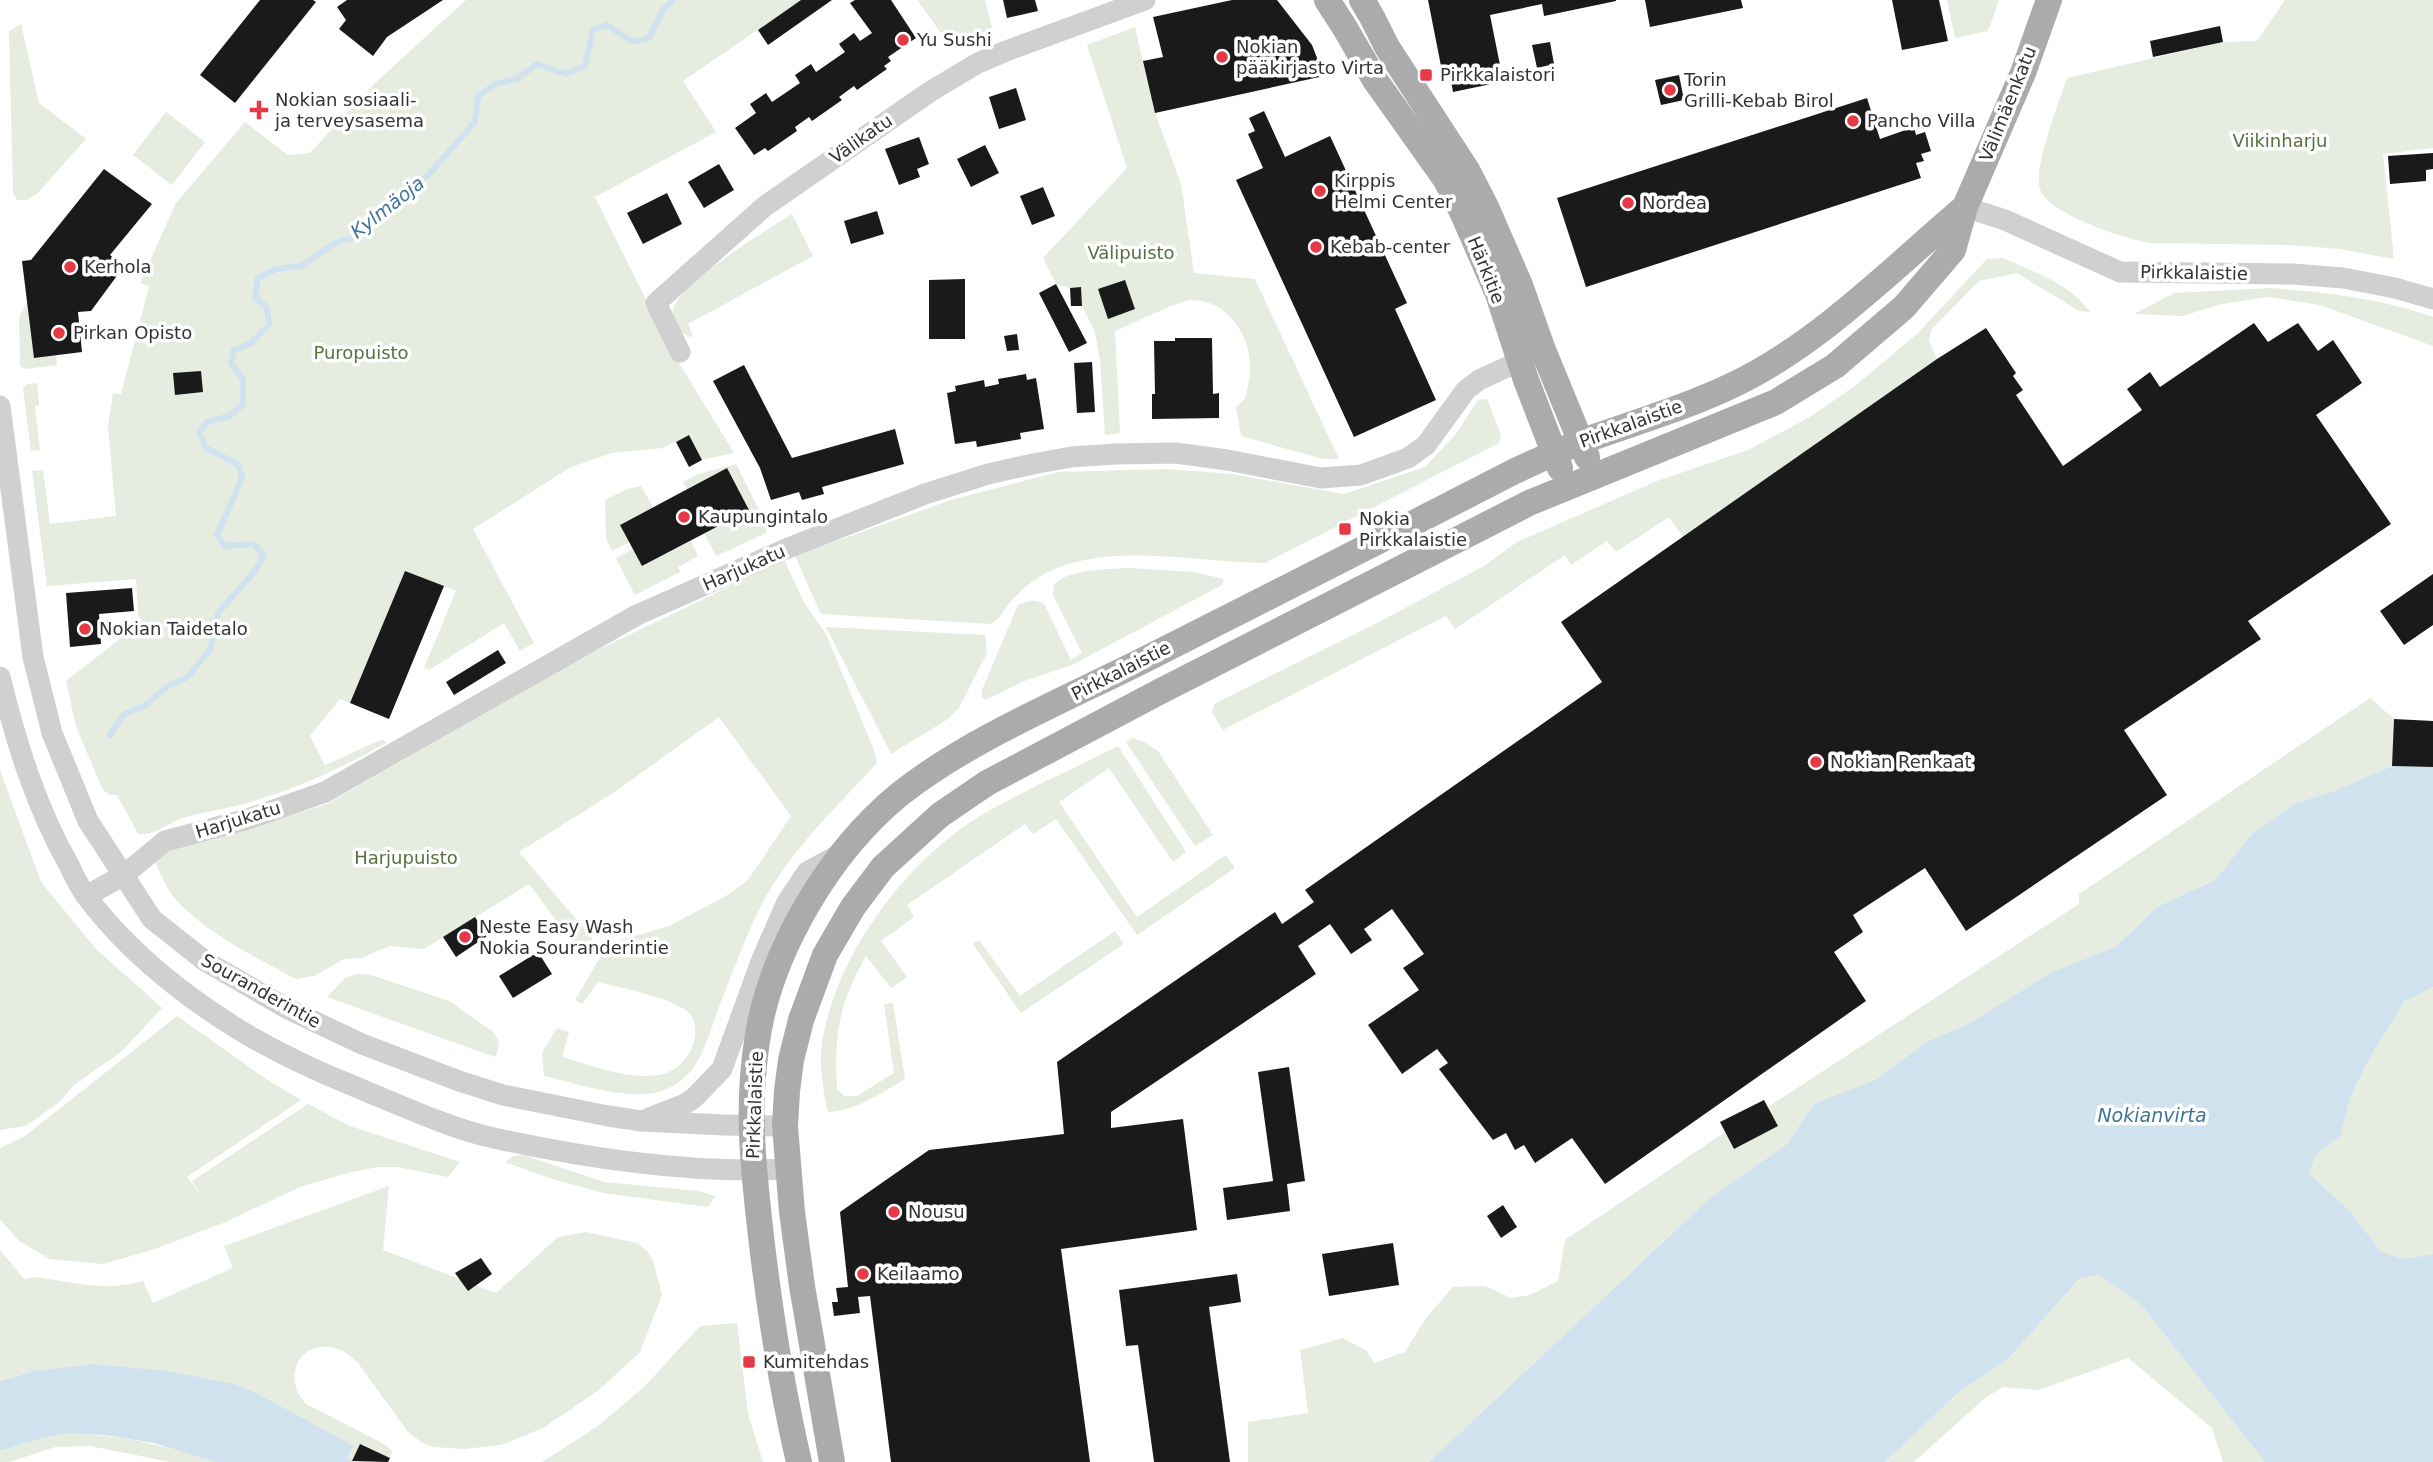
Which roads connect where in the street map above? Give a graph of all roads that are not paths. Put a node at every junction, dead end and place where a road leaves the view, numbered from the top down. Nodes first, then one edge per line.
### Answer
1 (1145, 0) edge
2 (1327, 0) edge
3 (1362, 0) edge
4 (2049, 0) edge
5 (1965, 206) junction
6 (2433, 299) edge
7 (680, 352) dead end
8 (1532, 356) junction
9 (0, 407) edge
10 (0, 413) edge
11 (2, 440) edge
12 (1581, 442) junction
13 (1554, 453) junction
14 (1594, 475) junction
15 (1567, 486) junction
16 (0, 677) edge
17 (844, 852) junction
18 (124, 875) junction
19 (86, 896) junction
20 (642, 1121) junction
21 (785, 1126) junction
22 (750, 1127) junction
23 (788, 1169) junction
24 (753, 1171) junction
25 (799, 1462) edge
26 (832, 1462) edge

1 - 7 street, Välikatu
2 - 8 main road, Härkitie
3 - 8 main road, Härkitie
4 - 5 main road, Välimäenkatu
5 - 6 street, Pirkkalaistie
5 - 12 main road, Pirkkalaistie
5 - 14 main road, Pirkkalaistie
8 - 12 main road, Härkitie
8 - 13 main road, Härkitie
8 - 18 street, Harjukatu
9 - 10 street, Souranderintie
10 - 11 street, Souranderintie
11 - 18 street, Souranderintie
12 - 13 main road, Pirkkalaistie
12 - 14 main road, Härkitie
13 - 15 main road, Härkitie
13 - 17 main road, Pirkkalaistie
14 - 15 main road, Pirkkalaistie
15 - 21 main road, Pirkkalaistie
16 - 19 street
17 - 20 street
17 - 22 main road, Pirkkalaistie
18 - 19 street, Harjukatu
18 - 20 street, Souranderintie
19 - 24 street
20 - 22 street, Souranderintie
21 - 22 street, Souranderintie
21 - 23 main road, Pirkkalaistie
22 - 24 main road, Pirkkalaistie
23 - 24 street
23 - 26 main road, Pirkkalaistie
24 - 25 main road, Pirkkalaistie

